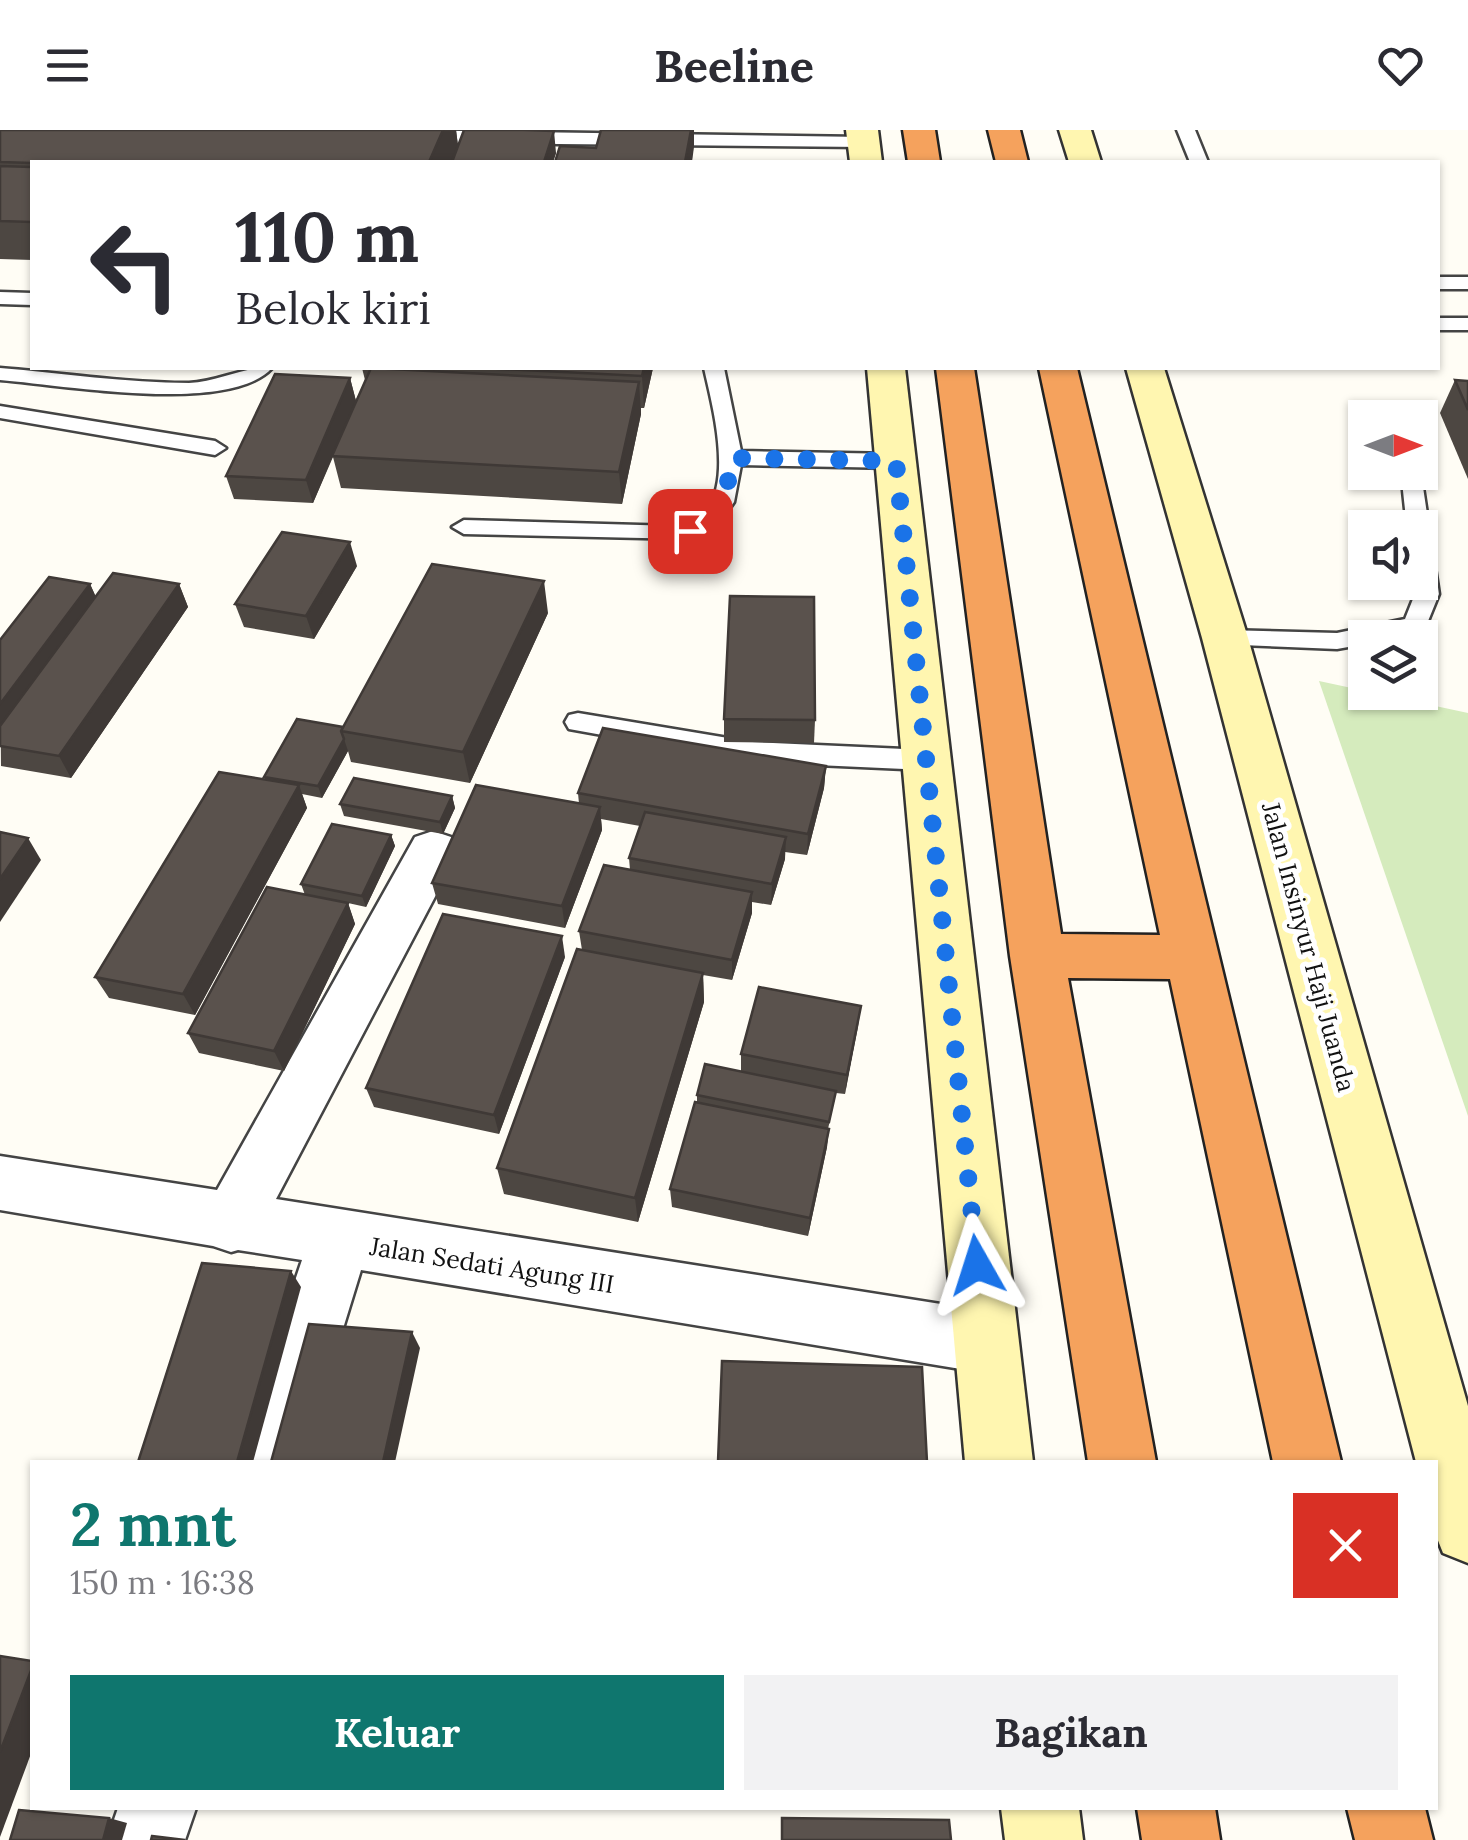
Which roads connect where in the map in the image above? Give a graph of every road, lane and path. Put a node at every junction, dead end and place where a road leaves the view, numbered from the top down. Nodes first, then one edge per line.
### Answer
1 (404, 130) edge
2 (919, 130) edge
3 (1004, 130) edge
4 (1075, 130) edge
5 (1186, 130) edge
6 (564, 133) edge
7 (864, 145) edge
8 (924, 160) edge
9 (1012, 160) edge
10 (1084, 160) edge
11 (1197, 160) edge
12 (1440, 283) edge
13 (1468, 283) edge
14 (0, 298) edge
15 (30, 299) edge
16 (1440, 324) edge
17 (1468, 324) edge
18 (258, 370) edge
19 (714, 370) edge
20 (886, 370) edge
21 (1058, 370) edge
22 (1146, 370) edge
23 (947, 371) edge
24 (0, 374) edge
25 (0, 412) edge
26 (215, 448) dead end
27 (733, 458) junction
28 (896, 461) junction
29 (464, 526) dead end
30 (1425, 600) edge
31 (1225, 638) junction
32 (578, 722) dead end
33 (926, 760) junction
34 (432, 851) dead end
35 (1037, 956) junction
36 (1190, 958) junction
37 (0, 1184) edge
38 (231, 1224) junction
39 (339, 1241) junction
40 (984, 1342) junction
41 (269, 1460) edge
42 (999, 1460) edge
43 (1122, 1460) edge
44 (1307, 1460) edge
45 (1468, 1528) edge
46 (156, 1810) edge
47 (1040, 1810) edge
48 (1176, 1810) edge
49 (1386, 1810) edge
50 (146, 1840) edge
51 (1044, 1840) edge
52 (1181, 1840) edge
53 (1394, 1840) edge

1 - 6 lane
2 - 8 highway
3 - 9 highway
4 - 10 street
5 - 11 lane
6 - 7 lane
12 - 13 lane
14 - 15 lane
16 - 17 lane
18 - 24 lane
19 - 27 lane
20 - 28 street
21 - 36 highway
22 - 31 street, Jalan Insinyur Haji Juanda
23 - 35 highway
25 - 26 lane
27 - 28 lane
27 - 29 lane
28 - 33 street
30 - 31 lane
31 - 45 street, Jalan Insinyur Haji Juanda
32 - 33 lane
33 - 40 street
34 - 38 street
35 - 36 highway
35 - 43 highway
36 - 44 highway
37 - 38 street, Jalan Sedati Agung III
38 - 39 street, Jalan Sedati Agung III
39 - 40 street, Jalan Sedati Agung III
39 - 41 street
40 - 42 street
46 - 50 street
47 - 51 street
48 - 52 highway
49 - 53 highway

